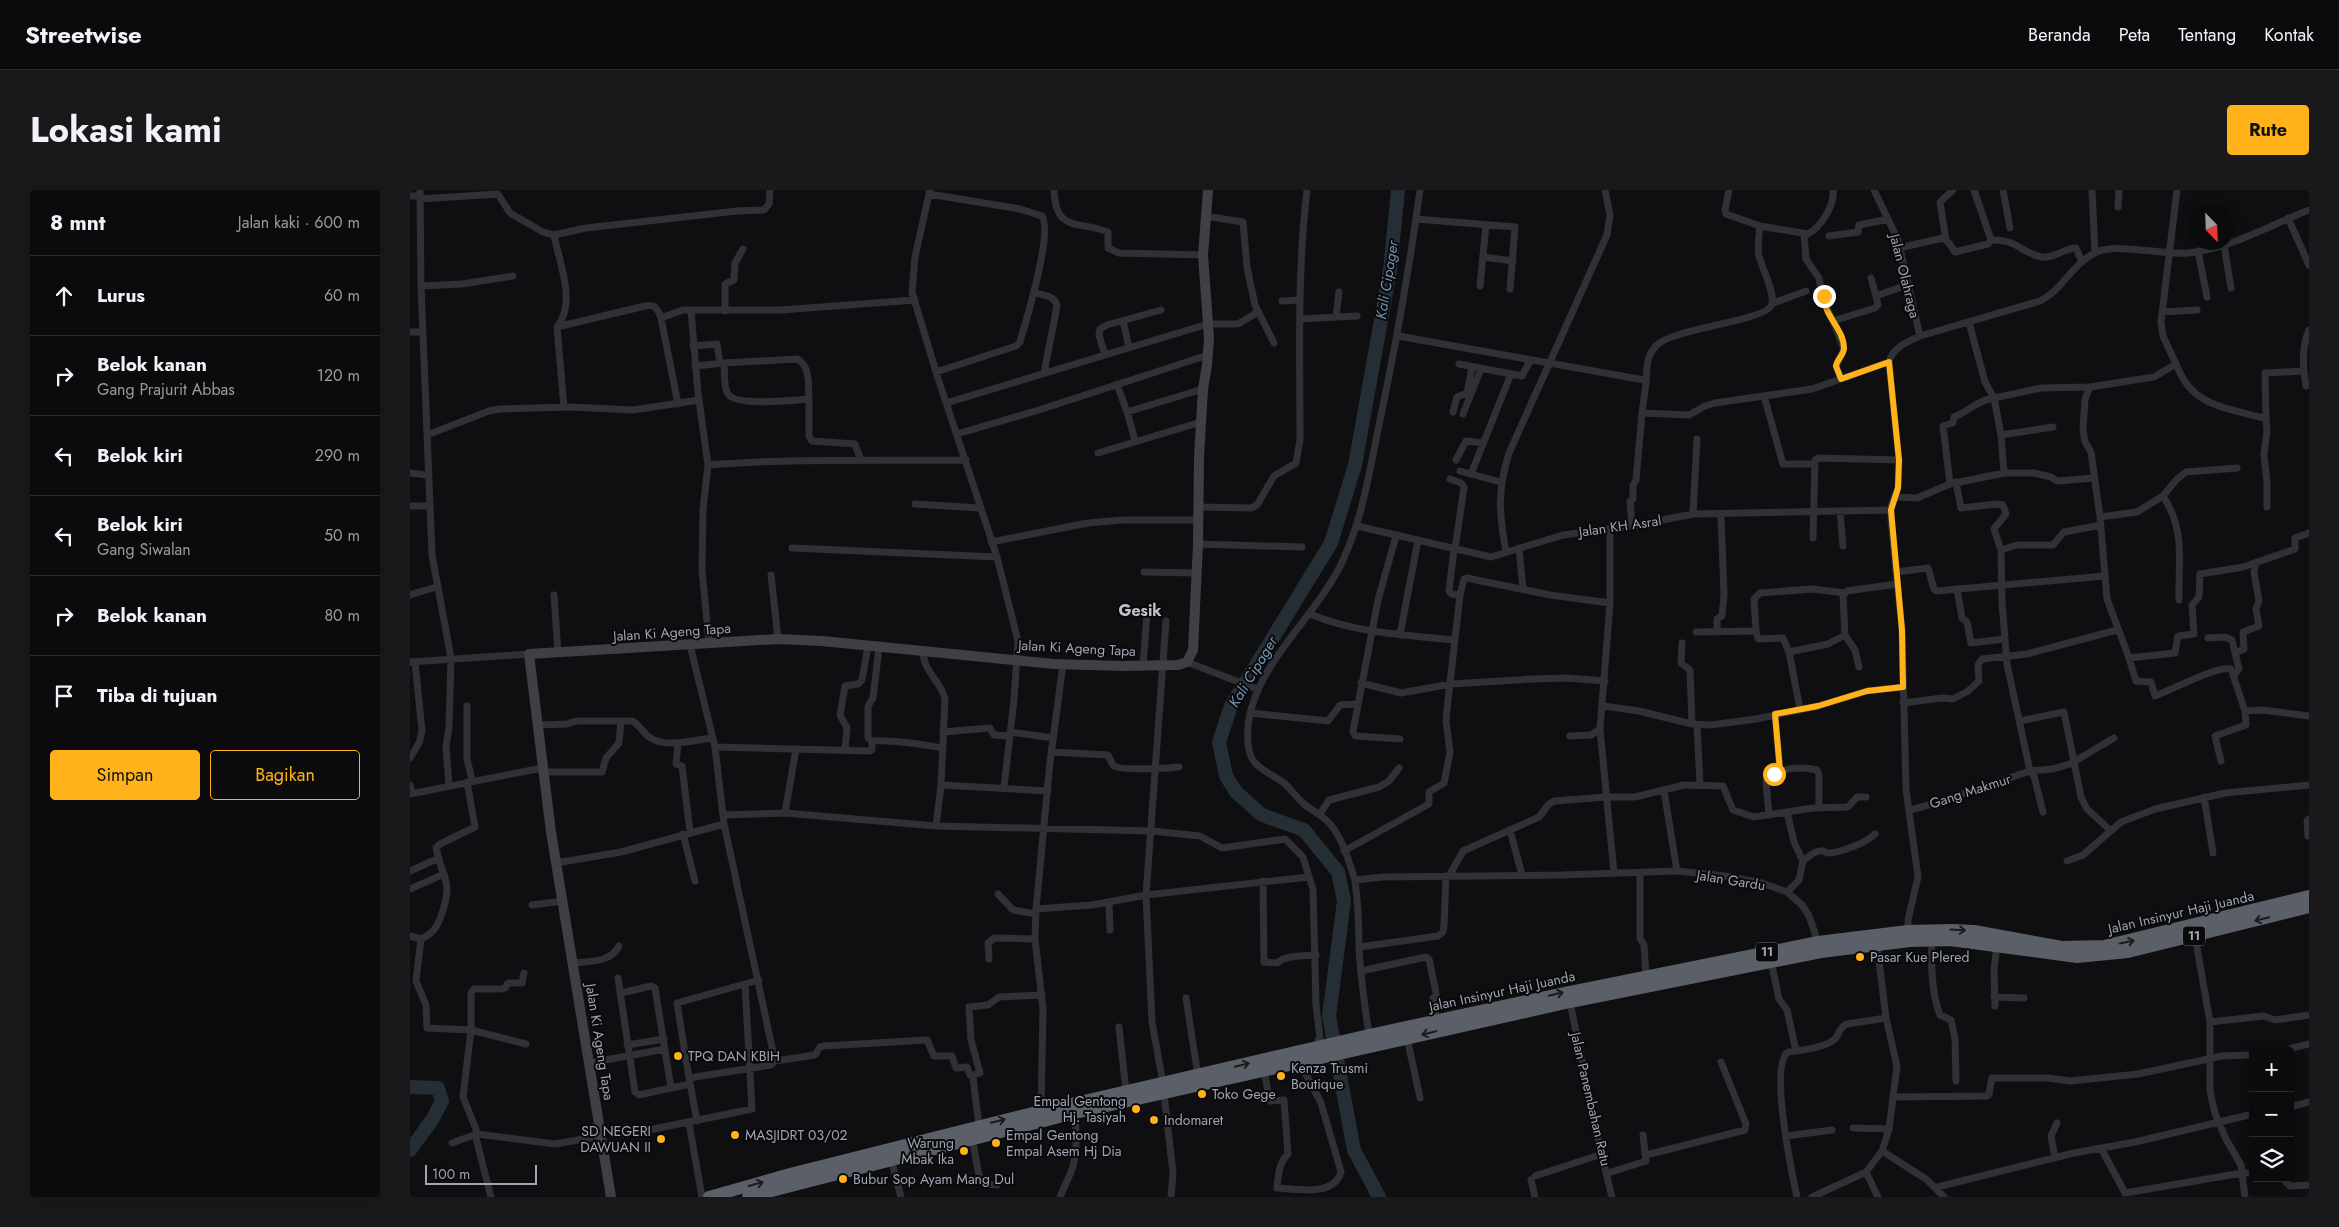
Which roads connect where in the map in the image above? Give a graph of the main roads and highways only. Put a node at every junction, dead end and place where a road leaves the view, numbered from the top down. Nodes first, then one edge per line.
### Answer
1 (2309, 896) edge
2 (2309, 907) edge
3 (2061, 951) junction
4 (2078, 952) junction
5 (1664, 977) junction
6 (1476, 1018) junction
7 (1352, 1046) junction
8 (1317, 1047) junction
9 (1163, 1088) junction
10 (818, 1172) junction
11 (791, 1179) junction
12 (769, 1194) edge
13 (709, 1197) edge
14 (748, 1197) edge

4 -> 1 highway, Jalan Insinyur Haji Juanda / 11
2 -> 4 highway, Jalan Insinyur Haji Juanda / 11
3 - 4 highway, Jalan Insinyur Haji Juanda / 11
3 - 5 highway, Jalan Insinyur Haji Juanda / 11
5 -> 3 highway, Jalan Insinyur Haji Juanda / 11
5 - 6 highway, Jalan Insinyur Haji Juanda / 11
6 -> 5 highway, Jalan Insinyur Haji Juanda / 11
6 -> 7 highway, Jalan Insinyur Haji Juanda / 11
6 - 7 highway, Jalan Insinyur Haji Juanda / 11
7 - 8 highway, Jalan Insinyur Haji Juanda / 11
9 -> 8 highway, Jalan Insinyur Haji Juanda / 11
8 - 9 highway, Jalan Insinyur Haji Juanda / 11
9 - 10 highway, Jalan Insinyur Haji Juanda / 11
10 -> 9 highway, Jalan Insinyur Haji Juanda / 11
10 - 11 highway, Jalan Insinyur Haji Juanda / 11
11 - 12 highway, Jalan Insinyur Haji Juanda / 11
13 -> 11 highway, Jalan Insinyur Haji Juanda / 11
12 - 14 highway, Jalan Insinyur Haji Juanda / 11

